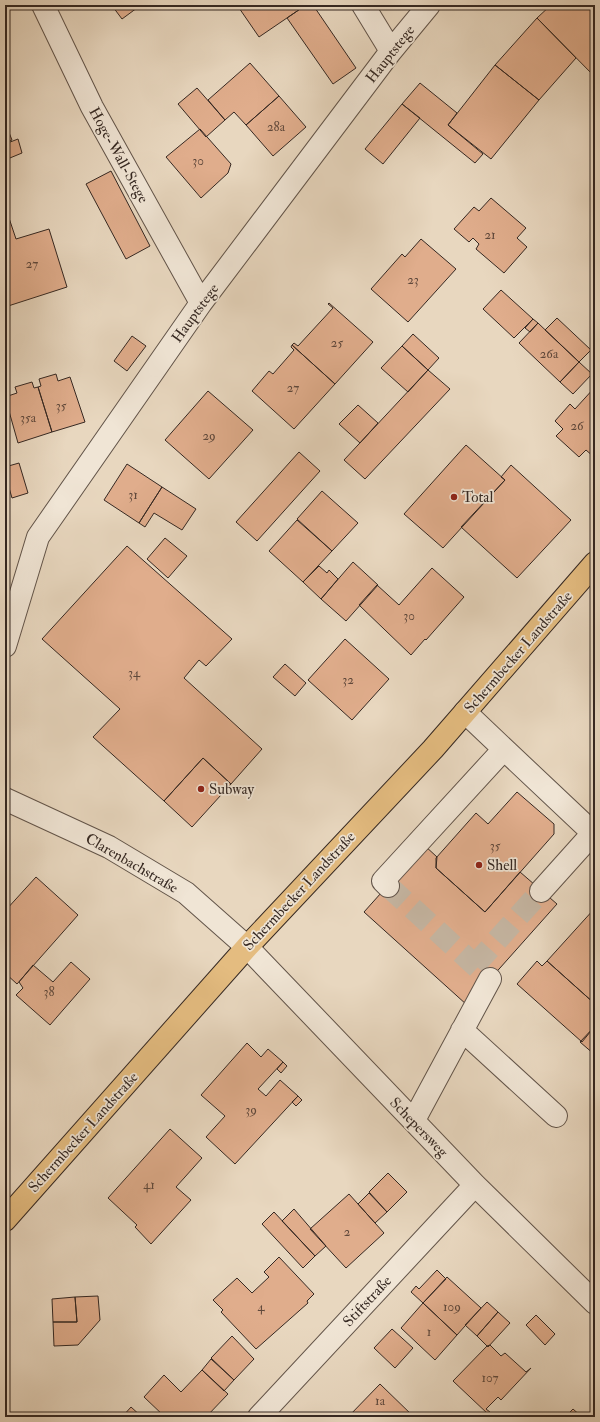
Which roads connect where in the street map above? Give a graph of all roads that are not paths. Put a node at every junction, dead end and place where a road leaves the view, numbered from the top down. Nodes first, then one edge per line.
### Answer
1 (43, 5) edge
2 (363, 5) edge
3 (430, 5) edge
4 (391, 51) junction
5 (201, 303) junction
6 (595, 564) edge
7 (5, 646) edge
8 (465, 712) junction
9 (504, 749) junction
10 (5, 799) edge
11 (388, 886) dead end
12 (541, 891) tunnel mouth
13 (247, 947) junction
14 (490, 979) tunnel mouth
15 (462, 1030) junction
16 (556, 1116) dead end
17 (414, 1120) junction
18 (475, 1185) junction
19 (5, 1220) edge
20 (595, 1303) edge
21 (259, 1417) edge

1 - 5 street, Hoge-Wall-Stege
2 - 4 street
3 - 4 street, Hauptstege
4 - 5 street, Hauptstege
5 - 7 street, Hauptstege
6 - 8 main road, Schermbecker Landstraße
8 - 9 street
8 - 13 main road, Schermbecker Landstraße
9 - 11 street
9 - 12 street
10 - 13 street, Clarenbachstraße
13 - 17 street, Schepersweg
13 - 19 main road, Schermbecker Landstraße
14 - 15 street
15 - 16 street
15 - 17 street
17 - 18 street, Schepersweg
18 - 20 street, Schepersweg
18 - 21 street, Stiftstraße

